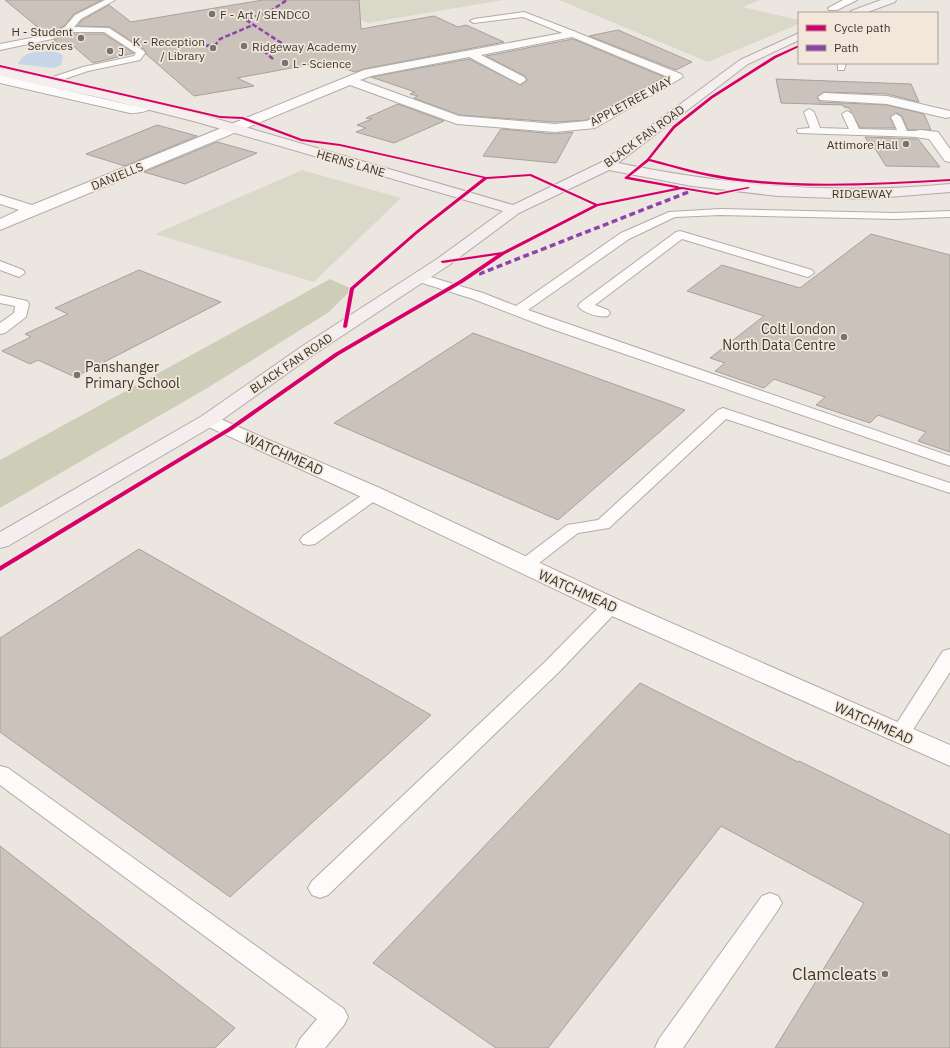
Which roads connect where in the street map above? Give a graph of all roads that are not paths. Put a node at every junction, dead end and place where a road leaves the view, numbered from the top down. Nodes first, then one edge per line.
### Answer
1 (111, 0) edge
2 (825, 0) edge
3 (891, 0) edge
4 (842, 4) edge
5 (858, 12) edge
6 (474, 21) dead end
7 (68, 29) junction
8 (573, 34) junction
9 (797, 38) edge
10 (0, 47) edge
11 (469, 53) junction
12 (0, 72) edge
13 (0, 80) edge
14 (348, 80) junction
15 (520, 80) dead end
16 (47, 82) junction
17 (824, 97) dead end
18 (148, 105) junction
19 (809, 112) dead end
20 (847, 114) dead end
21 (949, 116) edge
22 (896, 118) dead end
23 (235, 129) junction
24 (802, 131) dead end
25 (816, 131) junction
26 (855, 132) junction
27 (903, 133) junction
28 (920, 134) joint
29 (950, 158) edge
30 (607, 165) junction
31 (950, 188) edge
32 (0, 199) edge
33 (32, 210) junction
34 (514, 210) junction
35 (950, 214) edge
36 (0, 225) edge
37 (0, 265) edge
38 (19, 273) dead end
39 (808, 273) dead end
40 (420, 278) junction
41 (0, 299) edge
42 (518, 311) junction
43 (582, 325) junction
44 (0, 330) edge
45 (208, 420) junction
46 (950, 461) edge
47 (950, 488) edge
48 (374, 494) junction
49 (309, 540) dead end
50 (0, 542) edge
51 (524, 566) junction
52 (611, 606) junction
53 (950, 656) edge
54 (900, 734) junction
55 (950, 756) edge
56 (0, 774) edge
57 (320, 888) dead end
58 (770, 903) dead end
59 (309, 1048) edge
60 (668, 1048) edge

1 - 7 lane
2 - 4 street
3 - 5 main road
6 - 8 lane
7 - 10 lane
7 - 16 lane
8 - 11 street
8 - 14 street, APPLETREE WAY
9 - 30 main road, BLACK FAN ROAD
11 - 14 street
11 - 15 street
12 - 16 main road, HERNS LANE
13 - 18 street
14 - 23 street
16 - 18 main road, HERNS LANE
17 - 21 street
18 - 23 main road, HERNS LANE
19 - 25 lane
20 - 26 lane
22 - 27 lane
23 - 33 street, DANIELLS
23 - 34 main road, HERNS LANE
24 - 25 lane
25 - 26 lane
26 - 27 lane
27 - 28 lane
28 - 29 street
30 - 31 main road, RIDGEWAY
30 - 34 main road, BLACK FAN ROAD
32 - 33 street
33 - 36 street, DANIELLS
34 - 40 main road, BLACK FAN ROAD
35 - 42 lane
37 - 38 lane
39 - 43 lane
40 - 42 lane
40 - 45 main road, BLACK FAN ROAD
41 - 44 lane
42 - 43 lane
43 - 46 lane
45 - 48 street, WATCHMEAD
45 - 50 main road, BLACK FAN ROAD
47 - 51 lane
48 - 49 lane
48 - 51 street, WATCHMEAD
51 - 52 street, WATCHMEAD
52 - 54 street, WATCHMEAD
52 - 57 lane
53 - 54 lane
54 - 55 street, WATCHMEAD
56 - 59 lane
58 - 60 lane

